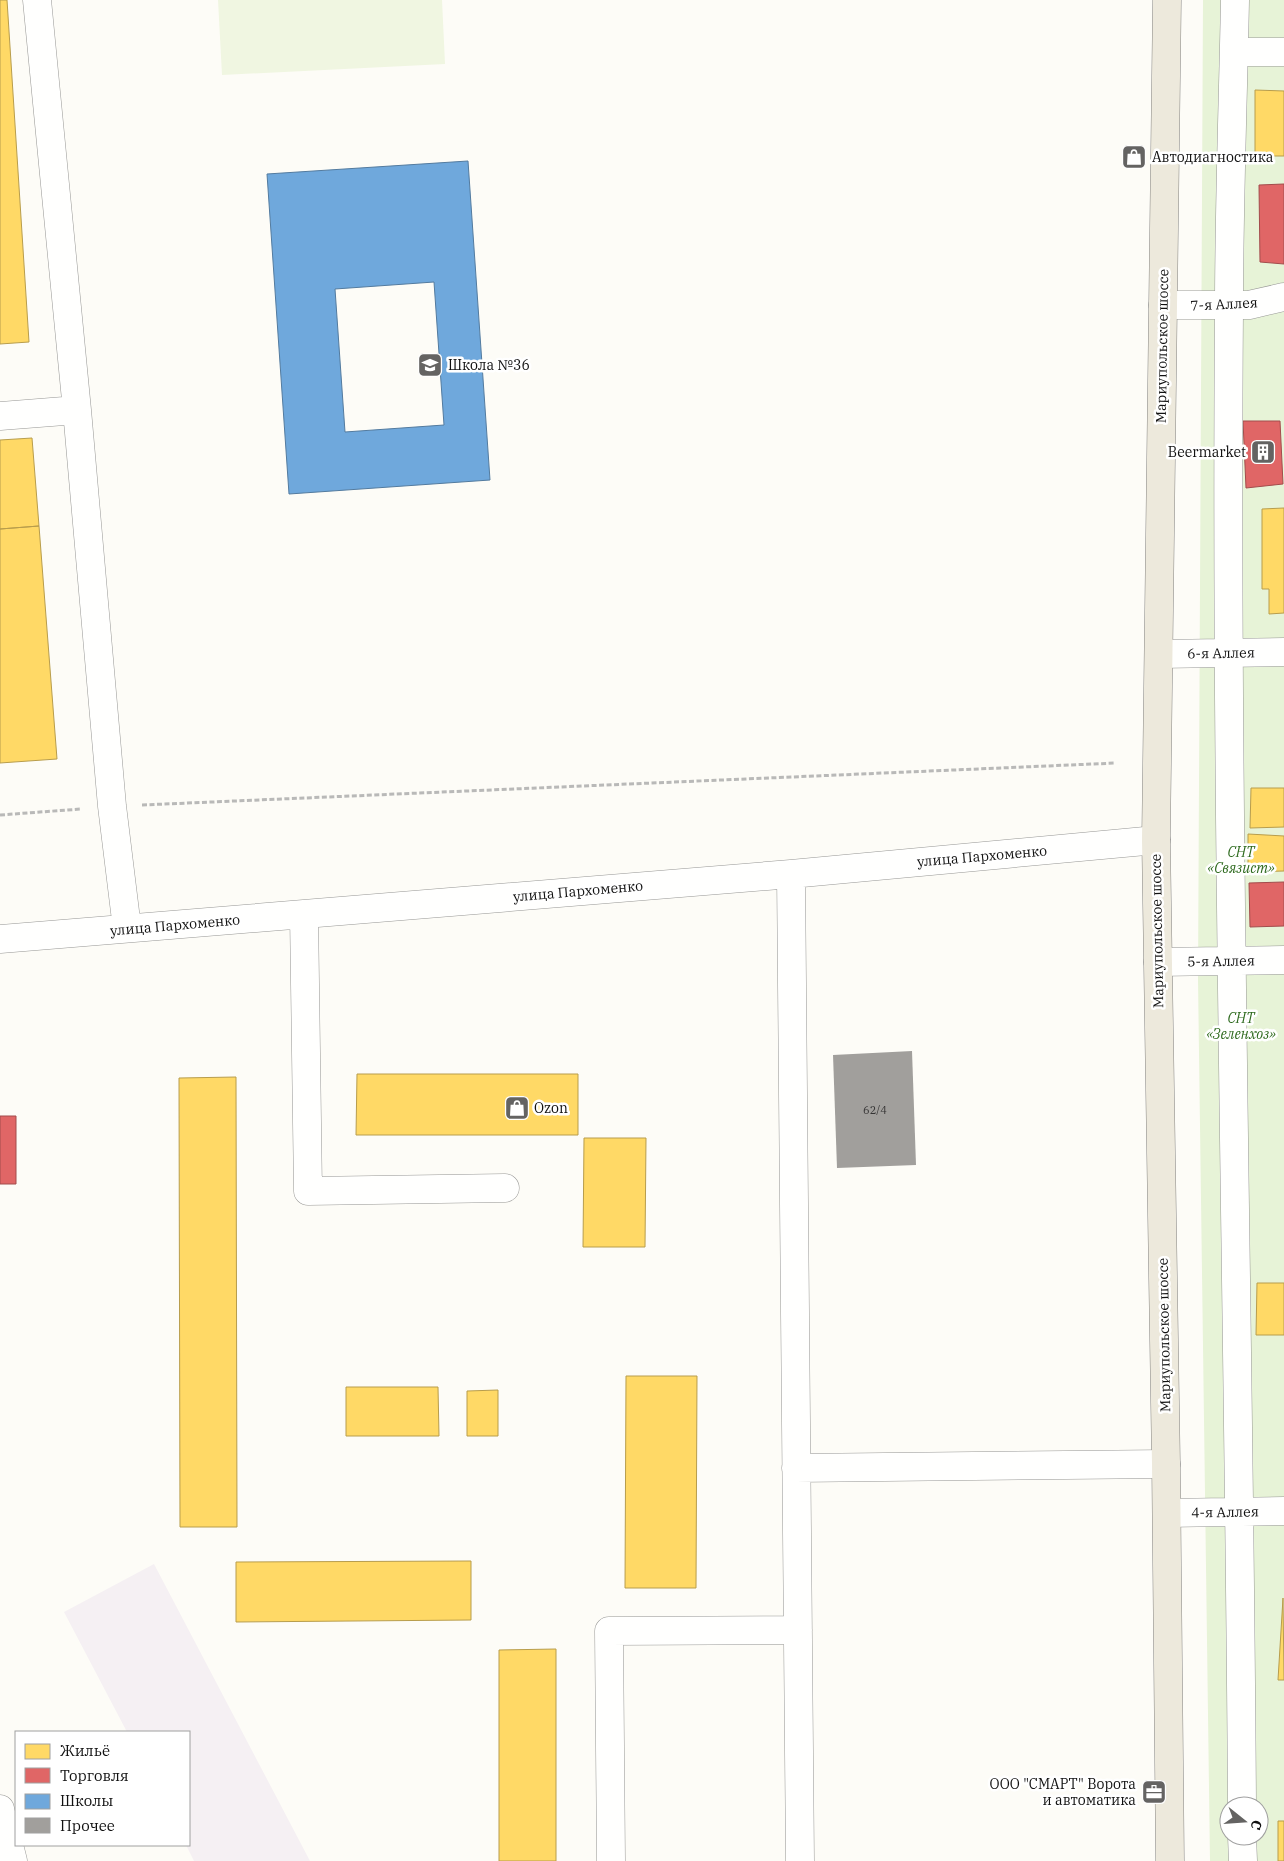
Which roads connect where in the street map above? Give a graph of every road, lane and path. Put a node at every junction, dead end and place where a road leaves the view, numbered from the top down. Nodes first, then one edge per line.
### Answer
1 (37, 0) edge
2 (1167, 0) edge
3 (1235, 0) edge
4 (1234, 52) junction
5 (1284, 52) edge
6 (1284, 297) edge
7 (1163, 305) junction
8 (1229, 305) junction
9 (77, 410) junction
10 (0, 416) edge
11 (1284, 652) edge
12 (1228, 653) junction
13 (1158, 654) junction
14 (1116, 763) dead end
15 (112, 806) junction
16 (0, 815) edge
17 (1156, 840) junction
18 (791, 874) junction
19 (304, 914) junction
20 (127, 928) junction
21 (0, 939) edge
22 (1284, 960) edge
23 (1231, 961) junction
24 (1158, 962) junction
25 (505, 1188) dead end
26 (1166, 1464) junction
27 (796, 1468) junction
28 (1284, 1511) edge
29 (1240, 1512) junction
30 (1167, 1513) junction
31 (798, 1630) junction
32 (1242, 1796) edge
33 (0, 1809) edge
34 (1242, 1846) edge
35 (13, 1861) edge
36 (611, 1861) edge
37 (800, 1861) edge
38 (1170, 1861) edge
39 (1242, 1861) edge

1 - 9 street
2 - 7 main road, Мариупольское шоссе
3 - 4 street
4 - 5 street
4 - 8 street
6 - 8 street, 7-я Аллея
7 - 8 street, 7-я Аллея
7 - 13 main road, Мариупольское шоссе
8 - 12 street
9 - 10 street
9 - 15 street
11 - 12 street, 6-я Аллея
12 - 13 street, 6-я Аллея
12 - 23 street
13 - 17 main road, Мариупольское шоссе
14 - 15 path
15 - 16 path
15 - 20 street
17 - 18 street, улица Пархоменко
17 - 24 main road, Мариупольское шоссе
18 - 19 street, улица Пархоменко
18 - 27 street
19 - 20 street, улица Пархоменко
19 - 25 street
20 - 21 street, улица Пархоменко
22 - 23 street, 5-я Аллея
23 - 24 street, 5-я Аллея
23 - 29 street
24 - 26 main road, Мариупольское шоссе
26 - 27 street
26 - 30 main road, Мариупольское шоссе
27 - 31 street
28 - 29 street, 4-я Аллея
29 - 30 street, 4-я Аллея
29 - 32 street
30 - 38 main road, Мариупольское шоссе
31 - 36 street
31 - 37 street
33 - 35 street
34 - 39 street

